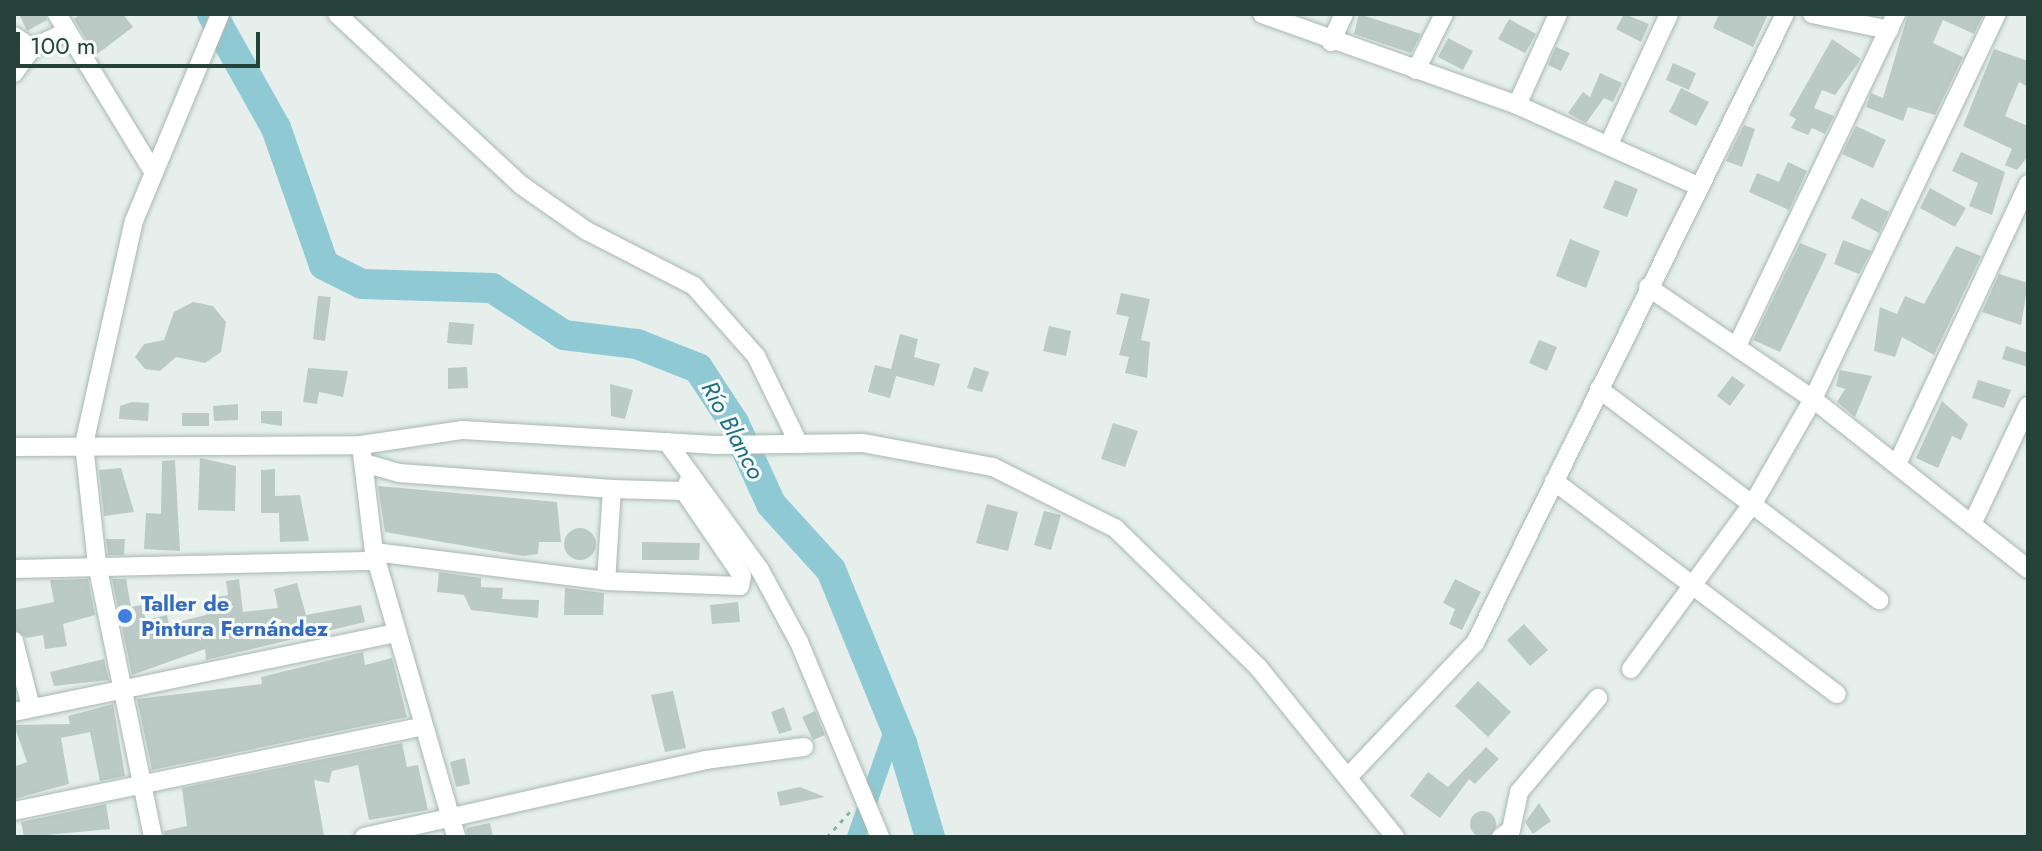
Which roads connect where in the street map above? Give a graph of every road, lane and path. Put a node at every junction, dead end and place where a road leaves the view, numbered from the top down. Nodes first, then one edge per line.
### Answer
1 (57, 14) edge
2 (220, 14) edge
3 (337, 14) edge
4 (1262, 14) edge
5 (1344, 14) edge
6 (1444, 14) edge
7 (1558, 14) edge
8 (1669, 14) edge
9 (1785, 14) edge
10 (1812, 14) edge
11 (1997, 14) edge
12 (1892, 22) edge
13 (67, 32) junction
14 (14, 36) edge
15 (1331, 42) junction
16 (32, 48) junction
17 (1416, 70) junction
18 (14, 73) edge
19 (1517, 105) junction
20 (1609, 144) junction
21 (154, 173) junction
22 (2028, 184) edge
23 (1696, 185) junction
24 (1648, 287) junction
25 (1737, 346) junction
26 (1599, 389) junction
27 (1813, 399) junction
28 (2028, 406) edge
29 (667, 442) junction
30 (84, 444) junction
31 (790, 444) junction
32 (14, 447) edge
33 (363, 454) junction
34 (1898, 462) junction
35 (1554, 481) junction
36 (688, 484) junction
37 (612, 489) junction
38 (1755, 500) junction
39 (1974, 520) junction
40 (376, 557) junction
41 (97, 564) junction
42 (14, 569) edge
43 (2028, 569) edge
44 (606, 581) junction
45 (1695, 584) junction
46 (1879, 600) dead end
47 (394, 633) junction
48 (14, 641) edge
49 (1631, 669) dead end
50 (122, 688) junction
51 (1837, 694) dead end
52 (1598, 698) dead end
53 (23, 710) edge
54 (423, 726) junction
55 (804, 747) dead end
56 (1350, 775) junction
57 (141, 780) junction
58 (864, 798) junction
59 (14, 811) edge
60 (454, 828) edge
61 (879, 833) edge
62 (153, 837) edge
63 (364, 837) edge
64 (827, 837) edge
65 (1395, 837) edge
66 (1501, 837) edge

1 - 13 street
2 - 21 street
3 - 31 street
4 - 15 street
5 - 15 street
6 - 17 street
7 - 19 street
8 - 20 street
9 - 23 street
10 - 12 street
11 - 27 street
12 - 25 street
13 - 16 street
13 - 21 street
14 - 16 street
15 - 17 street
16 - 18 street
17 - 19 street
19 - 20 street
20 - 23 street
21 - 30 street
22 - 34 street
23 - 24 street
24 - 25 street
24 - 26 street
25 - 27 street
26 - 35 street
26 - 38 street
27 - 34 street
27 - 38 street
28 - 39 street
29 - 31 street
29 - 33 street
29 - 36 street
30 - 32 street
30 - 33 street
30 - 41 street
31 - 56 street
33 - 37 street
33 - 40 street
34 - 39 street
35 - 45 street
35 - 56 street
36 - 37 street
36 - 44 street
36 - 58 street
37 - 44 street
38 - 45 street
38 - 46 street
39 - 43 street
40 - 41 street
40 - 44 street
40 - 47 street
41 - 42 street
41 - 50 street
45 - 49 street
45 - 51 street
47 - 50 street
47 - 54 street
48 - 53 street
50 - 53 street
50 - 57 street
52 - 66 street
54 - 57 street
54 - 60 street
55 - 60 street
56 - 65 street
57 - 59 street
57 - 62 street
58 - 61 street
58 - 64 path
60 - 63 street

